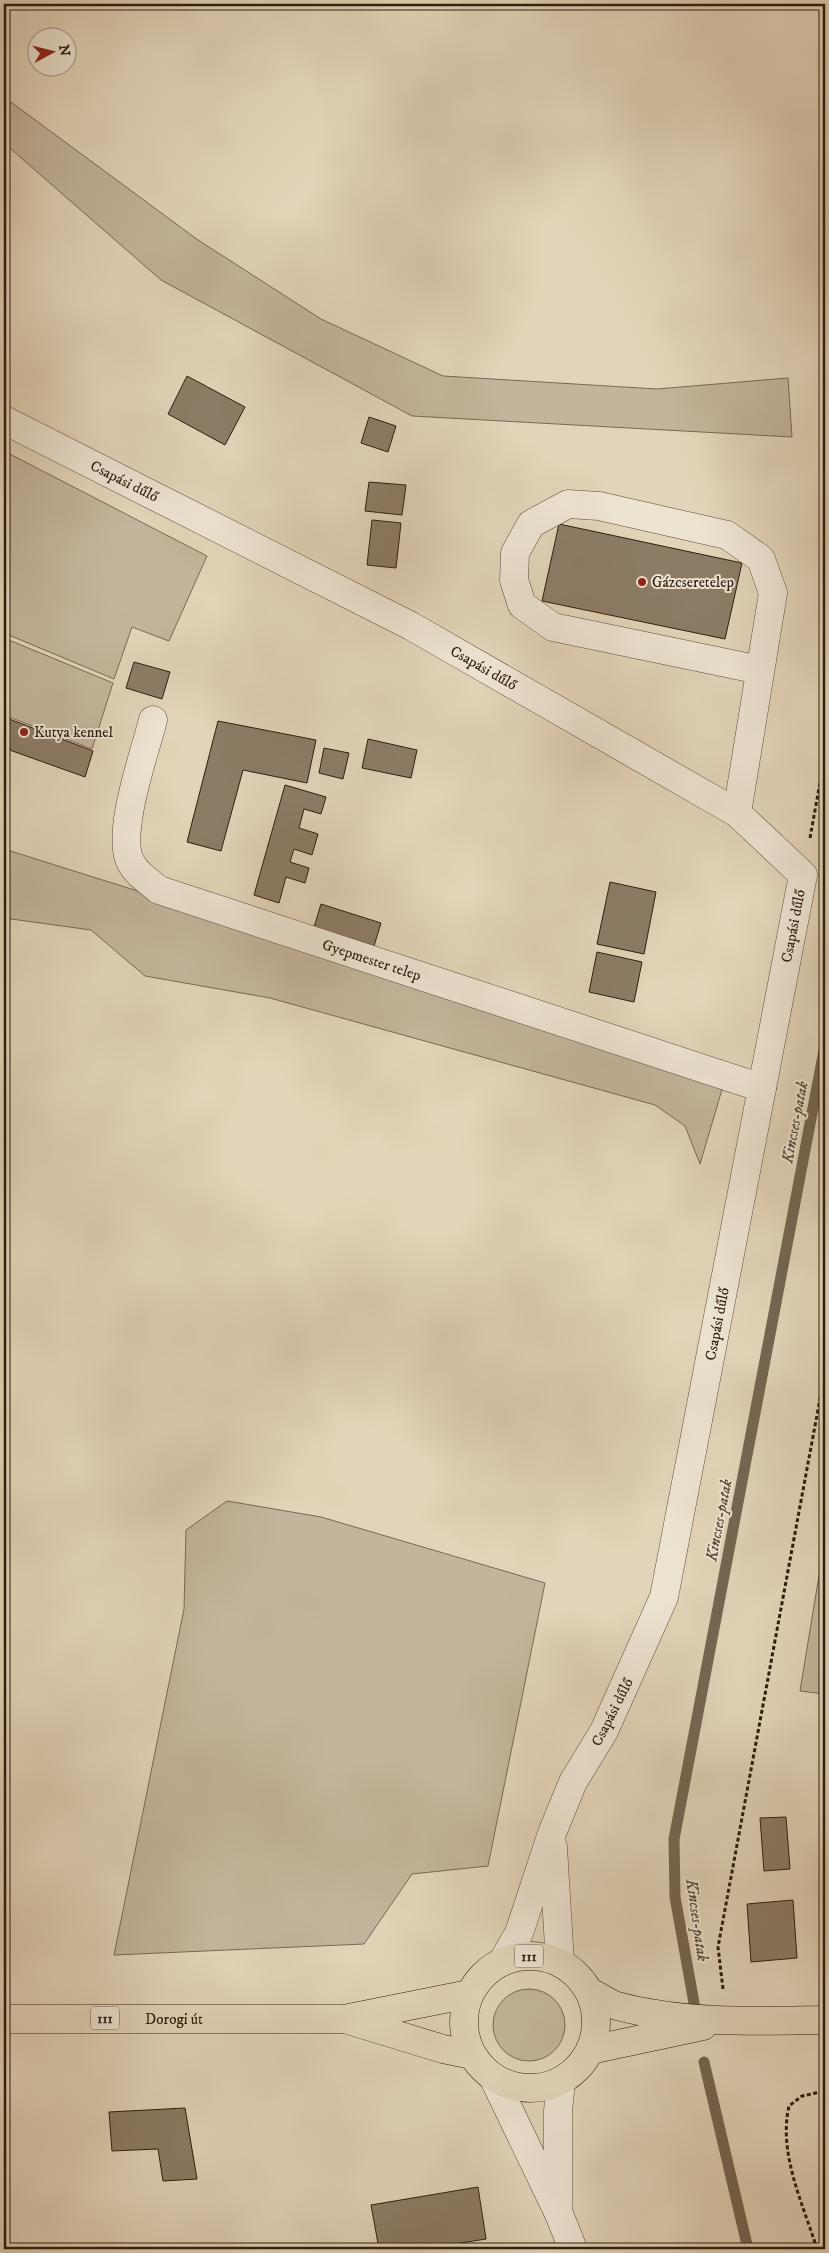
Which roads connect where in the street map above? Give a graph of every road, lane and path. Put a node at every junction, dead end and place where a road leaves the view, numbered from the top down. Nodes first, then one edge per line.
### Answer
1 (4, 420) edge
2 (760, 670) junction
3 (153, 720) dead end
4 (825, 755) edge
5 (736, 813) junction
6 (803, 875) junction
7 (762, 1088) junction
8 (825, 1372) edge
9 (552, 1833) junction
10 (503, 1961) junction
11 (560, 1963) junction
12 (590, 1992) junction
13 (470, 1994) junction
14 (4, 2019) edge
15 (344, 2019) junction
16 (825, 2020) edge
17 (727, 2021) junction
18 (658, 2025) junction
19 (590, 2050) junction
20 (472, 2055) junction
21 (493, 2078) junction
22 (561, 2081) junction
23 (825, 2091) edge
24 (558, 2214) junction
25 (573, 2249) edge
26 (817, 2249) edge

1 - 5 street, Csapási dűlő
2 - 2 street
2 - 5 street
3 - 7 street, Gyepmester telep
4 - 6 path
5 - 6 street, Csapási dűlő
6 - 7 street, Csapási dűlő
7 - 9 street, Csapási dűlő
8 - 17 path
9 - 10 street, Csapási dűlő
9 - 11 street, Csapási dűlő
10 - 11 main road, 111
10 - 13 main road, 111
11 - 12 main road, 111
12 - 18 main road, 111
12 - 19 main road, 111
13 - 15 main road, Dorogi út / 111
13 - 20 main road, 111
14 - 15 main road, Dorogi út / 111
15 - 20 main road, Dorogi út / 111
16 - 17 main road, 111
17 - 18 main road, 111
18 - 19 main road, 111
19 - 22 main road, 111
20 - 21 main road, 111
21 - 22 main road, 111
21 - 24 street
22 - 24 street
23 - 26 path
24 - 25 street

